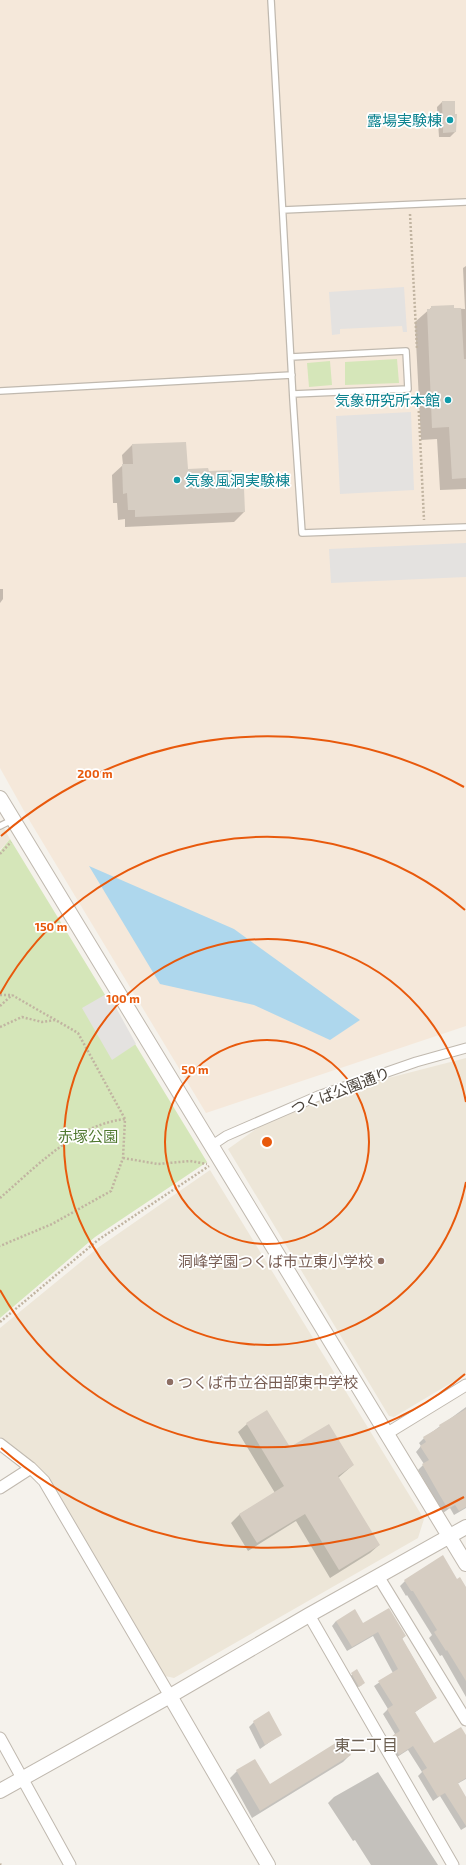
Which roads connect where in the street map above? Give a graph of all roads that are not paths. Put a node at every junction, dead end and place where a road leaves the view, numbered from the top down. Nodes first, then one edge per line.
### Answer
1 (271, 0) edge
2 (466, 202) edge
3 (283, 210) junction
4 (291, 357) junction
5 (292, 375) junction
6 (0, 391) edge
7 (293, 394) junction
8 (466, 527) edge
9 (0, 798) edge
10 (6, 823) edge
11 (466, 1048) edge
12 (217, 1142) dead end
13 (466, 1385) edge
14 (386, 1434) junction
15 (0, 1444) edge
16 (31, 1468) junction
17 (0, 1488) edge
18 (466, 1526) edge
19 (449, 1536) junction
20 (466, 1564) edge
21 (378, 1576) junction
22 (308, 1615) junction
23 (170, 1696) junction
24 (466, 1720) edge
25 (0, 1738) edge
26 (22, 1779) junction
27 (0, 1791) edge
28 (70, 1865) edge
29 (268, 1865) edge
30 (453, 1865) edge

1 - 3 lane
2 - 3 lane
3 - 4 lane
4 - 5 lane
4 - 7 lane
5 - 6 lane
5 - 7 lane
7 - 8 lane
9 - 10 street
10 - 14 street
11 - 12 street, つくば公園通り
13 - 14 street
14 - 19 street
15 - 16 street
16 - 17 street
16 - 23 street
18 - 19 street
19 - 20 street
19 - 21 street
21 - 22 street
21 - 24 street
22 - 23 street
22 - 30 street
23 - 26 street
23 - 29 street
25 - 26 street
26 - 27 street
26 - 28 street

